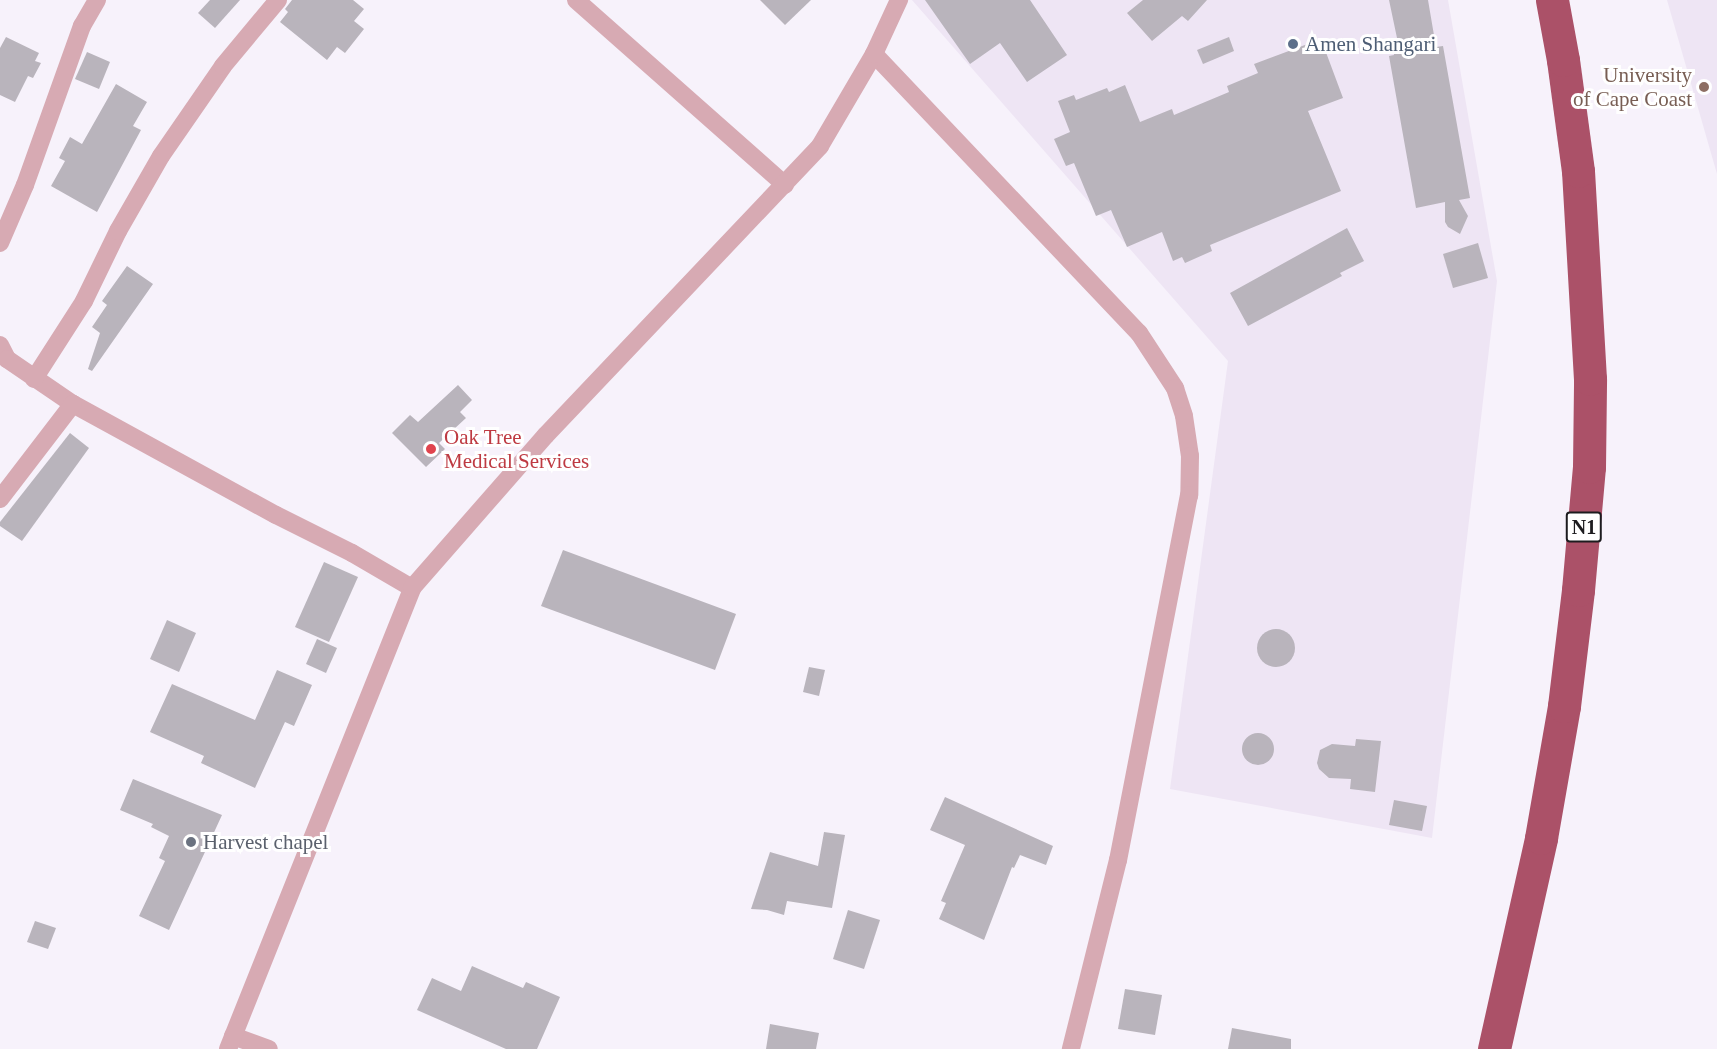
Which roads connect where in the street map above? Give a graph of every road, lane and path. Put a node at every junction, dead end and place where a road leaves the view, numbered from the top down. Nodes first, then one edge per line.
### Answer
1 (97, 0) edge
2 (278, 0) edge
3 (576, 0) edge
4 (899, 0) edge
5 (1552, 0) edge
6 (874, 54) junction
7 (785, 185) junction
8 (0, 243) edge
9 (0, 345) edge
10 (34, 379) junction
11 (73, 404) junction
12 (0, 499) edge
13 (412, 588) junction
14 (231, 1043) edge
15 (269, 1049) edge
16 (1071, 1049) edge
17 (1494, 1049) edge

1 - 8 street
2 - 10 street
3 - 7 street
4 - 6 street
5 - 17 highway, N1
6 - 7 street
6 - 16 street
7 - 13 street
9 - 10 street
10 - 11 street
11 - 12 street
11 - 13 street
13 - 14 street
14 - 15 street

